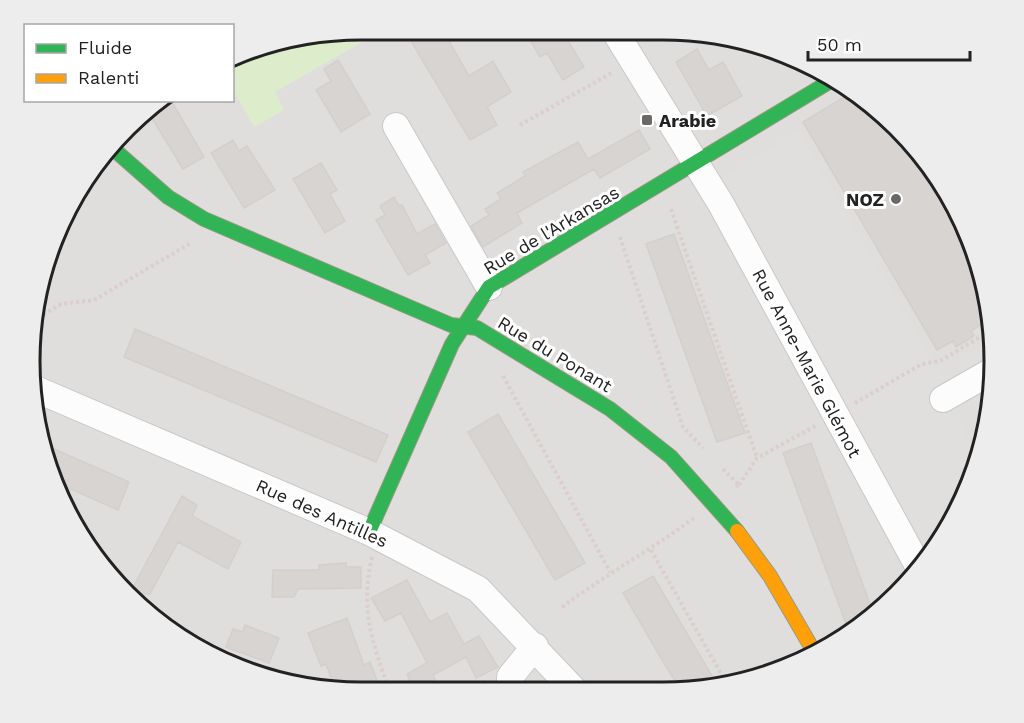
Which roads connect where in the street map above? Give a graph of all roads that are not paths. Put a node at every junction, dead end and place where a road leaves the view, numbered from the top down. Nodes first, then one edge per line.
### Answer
1 (620, 40) edge
2 (824, 85) edge
3 (396, 126) dead end
4 (118, 153) edge
5 (696, 163) junction
6 (489, 287) junction
7 (462, 326) junction
8 (983, 376) edge
9 (42, 392) edge
10 (943, 399) dead end
11 (373, 534) junction
12 (915, 560) edge
13 (809, 643) dead end
14 (535, 646) junction
15 (510, 682) edge
16 (567, 682) edge

1 - 5 street, Rue Anne-Marie Glémot
2 - 5 street, Rue de l'Arkansas
3 - 6 street
4 - 7 street, Rue du Ponant
5 - 6 street, Rue de l'Arkansas
5 - 12 street, Rue Anne-Marie Glémot
6 - 7 street, Rue de l'Arkansas
7 - 11 street, Rue de l'Arkansas
7 - 13 street, Rue du Ponant
8 - 10 street
9 - 11 street, Rue des Antilles
11 - 14 street, Rue des Antilles
14 - 15 street
14 - 16 street, Rue des Antilles

